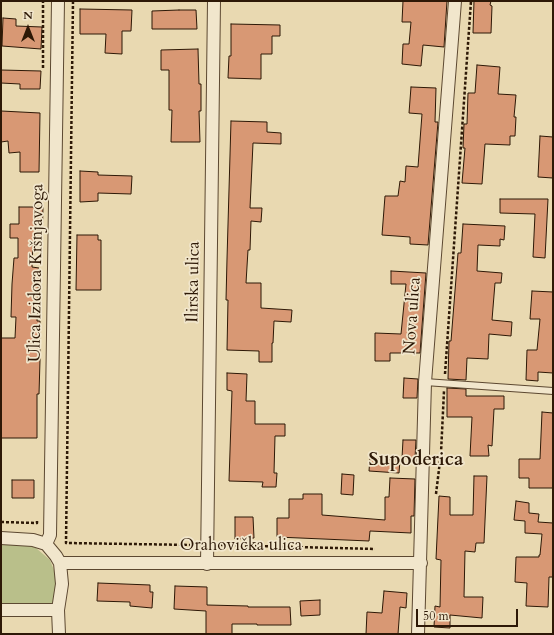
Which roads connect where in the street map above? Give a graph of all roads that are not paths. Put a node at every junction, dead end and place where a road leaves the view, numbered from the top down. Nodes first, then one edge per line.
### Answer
1 (58, 1) edge
2 (214, 1) edge
3 (455, 1) edge
4 (426, 382) junction
5 (553, 391) edge
6 (1, 538) edge
7 (46, 544) junction
8 (60, 563) junction
9 (421, 563) junction
10 (207, 564) junction
11 (1, 610) edge
12 (58, 610) junction
13 (59, 634) edge
14 (418, 634) edge

1 - 7 street, Ulica Izidora Kršnjavoga
2 - 10 street, Ilirska ulica
3 - 4 street, Nova ulica
4 - 5 lane
4 - 9 street, Nova ulica
6 - 7 street
7 - 8 street
8 - 10 street, Orahovička ulica
8 - 12 street
9 - 10 street, Orahovička ulica
9 - 14 street, Nova ulica
11 - 12 street
12 - 13 street

